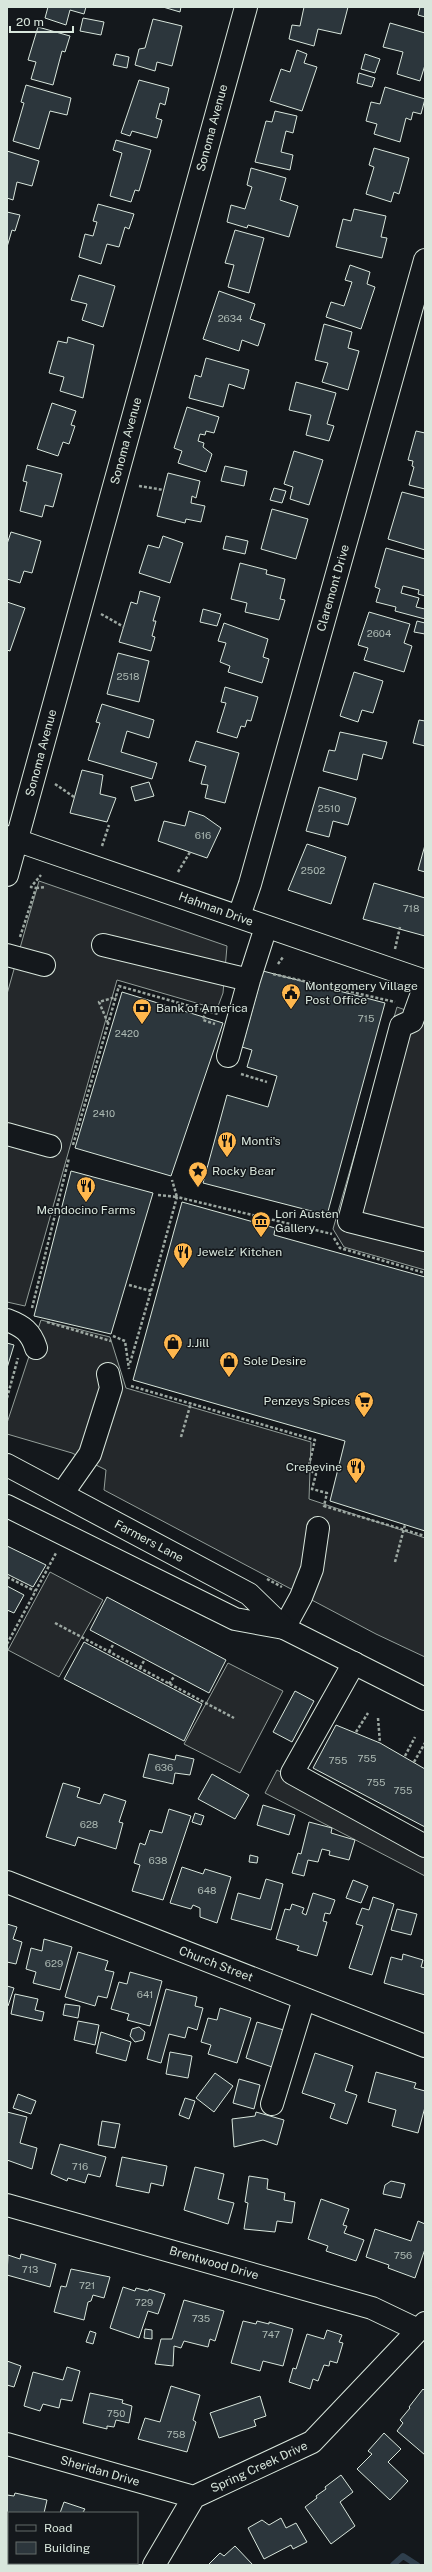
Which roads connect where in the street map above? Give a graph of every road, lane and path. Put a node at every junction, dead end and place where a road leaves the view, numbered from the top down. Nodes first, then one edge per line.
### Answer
1 (246, 7) edge
2 (425, 260) edge
3 (139, 486) dead end
4 (164, 490) dead end
5 (100, 614) dead end
6 (124, 627) dead end
7 (54, 784) dead end
8 (74, 797) dead end
9 (108, 825) dead end
10 (12, 839) edge
11 (102, 846) dead end
12 (190, 852) dead end
13 (178, 872) dead end
14 (7, 875) edge
15 (41, 875) dead end
16 (46, 887) dead end
17 (36, 888) junction
18 (239, 916) junction
19 (266, 927) junction
20 (103, 945) dead end
21 (10, 956) edge
22 (44, 965) dead end
23 (259, 981) junction
24 (425, 981) edge
25 (425, 985) edge
26 (116, 997) junction
27 (396, 1002) dead end
28 (208, 1006) dead end
29 (206, 1011) junction
30 (220, 1015) dead end
31 (418, 1023) edge
32 (108, 1024) junction
33 (216, 1024) dead end
34 (233, 1064) joint
35 (267, 1082) dead end
36 (7, 1134) edge
37 (50, 1146) dead end
38 (172, 1180) dead end
39 (158, 1195) dead end
40 (177, 1197) junction
41 (341, 1228) junction
42 (425, 1240) edge
43 (129, 1285) dead end
44 (151, 1291) junction
45 (32, 1309) dead end
46 (7, 1320) edge
47 (41, 1320) dead end
48 (113, 1336) dead end
49 (111, 1341) dead end
50 (36, 1348) dead end
51 (130, 1364) junction
52 (129, 1371) dead end
53 (14, 1372) dead end
54 (108, 1374) dead end
55 (126, 1384) dead end
56 (7, 1398) edge
57 (191, 1404) junction
58 (181, 1437) dead end
59 (7, 1465) edge
60 (62, 1494) junction
61 (7, 1506) edge
62 (405, 1525) dead end
63 (318, 1528) dead end
64 (404, 1530) junction
65 (425, 1536) edge
66 (57, 1551) dead end
67 (395, 1562) dead end
68 (7, 1577) edge
69 (35, 1591) junction
70 (55, 1623) dead end
71 (284, 1628) junction
72 (114, 1643) dead end
73 (7, 1644) edge
74 (110, 1652) junction
75 (145, 1659) dead end
76 (354, 1663) junction
77 (140, 1668) junction
78 (175, 1675) dead end
79 (169, 1684) junction
80 (425, 1699) edge
81 (368, 1713) dead end
82 (234, 1718) dead end
83 (378, 1718) dead end
84 (356, 1732) dead end
85 (415, 1737) dead end
86 (380, 1743) dead end
87 (425, 1743) edge
88 (405, 1756) dead end
89 (414, 1762) dead end
90 (425, 1846) edge
91 (7, 1882) edge
92 (304, 1999) junction
93 (425, 2046) edge
94 (272, 2104) dead end
95 (7, 2205) edge
96 (422, 2326) edge
97 (7, 2444) edge
98 (194, 2497) junction
99 (154, 2565) edge

1 - 10 street, Sonoma Avenue
2 - 18 street, Claremont Drive
3 - 4 path
5 - 6 path
7 - 8 path
9 - 11 path
10 - 14 street, Sonoma Avenue
10 - 18 street, Hahman Drive
12 - 13 path
15 - 17 path
16 - 17 path
17 - 21 path
18 - 19 street, Hahman Drive
19 - 23 street
19 - 24 street, Hahman Drive
20 - 23 street
21 - 22 street
23 - 27 path
23 - 34 street
25 - 31 street
26 - 29 path
26 - 32 path
26 - 32 path
28 - 29 path
29 - 30 path
29 - 33 path
31 - 41 street
32 - 45 path
34 - 35 path
36 - 37 street
38 - 40 path
39 - 40 path
40 - 41 path
40 - 44 path
41 - 42 street
43 - 44 path
44 - 51 path
46 - 50 street
47 - 49 path
48 - 51 path
51 - 52 path
53 - 56 path
54 - 60 street
55 - 57 path
57 - 58 path
57 - 64 path
59 - 60 street, Farmers Lane
60 - 71 street, Farmers Lane
61 - 71 street, Farmers Lane
62 - 64 path
63 - 71 street
64 - 65 path
64 - 67 path
66 - 69 path
68 - 69 path
69 - 73 path
70 - 74 path
71 - 76 street, Farmers Lane
72 - 74 path
74 - 77 path
75 - 77 path
76 - 80 street, Farmers Lane
76 - 90 street
77 - 79 path
78 - 79 path
79 - 82 path
81 - 84 path
83 - 86 path
85 - 88 path
87 - 89 path
91 - 92 street, Church Street
92 - 93 street, Church Street
92 - 94 street
95 - 96 street, Brentwood Drive
96 - 98 street, Spring Creek Drive
97 - 98 street, Sheridan Drive
98 - 99 street

